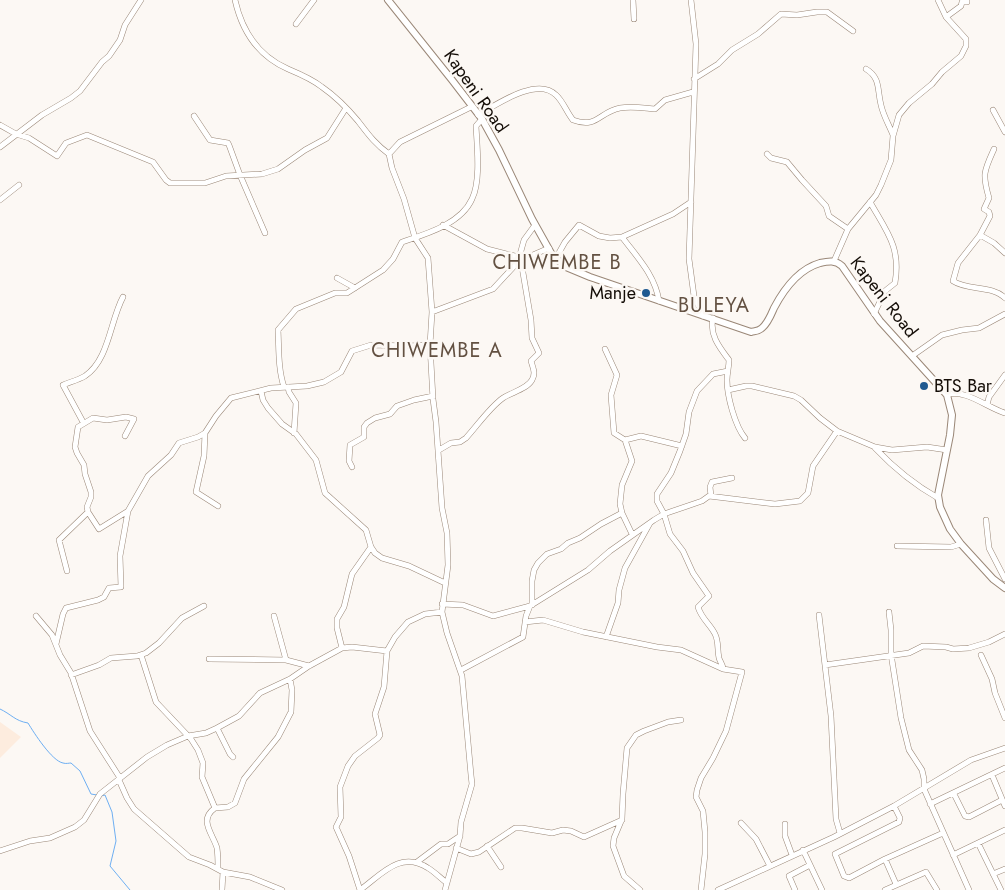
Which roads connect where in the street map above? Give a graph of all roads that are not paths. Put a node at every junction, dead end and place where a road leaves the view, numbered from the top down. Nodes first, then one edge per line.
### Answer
1 (141, 0) edge
2 (235, 0) edge
3 (314, 0) edge
4 (388, 0) edge
5 (396, 0) edge
6 (633, 0) edge
7 (691, 0) edge
8 (938, 0) edge
9 (967, 0) edge
10 (394, 8) junction
11 (946, 17) junction
12 (634, 19) dead end
13 (296, 24) dead end
14 (853, 31) dead end
15 (866, 69) dead end
16 (694, 79) junction
17 (693, 92) junction
18 (471, 107) junction
19 (346, 108) junction
20 (993, 110) dead end
21 (194, 116) dead end
22 (480, 117) junction
23 (0, 124) edge
24 (1005, 132) edge
25 (16, 134) junction
26 (893, 136) junction
27 (0, 147) edge
28 (994, 149) dead end
29 (389, 154) junction
30 (767, 154) dead end
31 (240, 175) junction
32 (19, 185) dead end
33 (0, 200) edge
34 (691, 202) junction
35 (870, 202) junction
36 (444, 225) junction
37 (535, 225) junction
38 (848, 229) junction
39 (265, 233) dead end
40 (980, 234) junction
41 (622, 237) junction
42 (415, 238) junction
43 (549, 248) junction
44 (1005, 253) edge
45 (556, 258) junction
46 (520, 259) junction
47 (834, 261) junction
48 (338, 278) dead end
49 (356, 288) junction
50 (122, 297) dead end
51 (1005, 298) edge
52 (658, 301) junction
53 (432, 312) junction
54 (874, 314) junction
55 (1005, 314) edge
56 (703, 316) junction
57 (714, 318) junction
58 (430, 344) junction
59 (605, 349) dead end
60 (912, 356) junction
61 (728, 371) junction
62 (1005, 375) edge
63 (286, 387) junction
64 (728, 390) junction
65 (260, 391) junction
66 (946, 395) junction
67 (433, 396) junction
68 (987, 405) junction
69 (1005, 413) edge
70 (83, 422) junction
71 (837, 431) junction
72 (205, 433) junction
73 (294, 433) junction
74 (125, 436) dead end
75 (745, 438) dead end
76 (625, 440) junction
77 (682, 446) junction
78 (875, 447) junction
79 (439, 450) junction
80 (947, 450) junction
81 (352, 467) dead end
82 (732, 478) dead end
83 (711, 496) junction
84 (938, 498) junction
85 (218, 506) dead end
86 (128, 511) junction
87 (88, 512) junction
88 (622, 513) junction
89 (664, 514) junction
90 (654, 520) junction
91 (986, 520) dead end
92 (632, 534) junction
93 (961, 544) junction
94 (897, 546) dead end
95 (371, 547) junction
96 (67, 571) dead end
97 (1005, 579) edge
98 (445, 583) junction
99 (1005, 588) edge
100 (442, 604) junction
101 (531, 605) junction
102 (204, 606) dead end
103 (442, 612) junction
104 (889, 612) dead end
105 (819, 614) dead end
106 (36, 616) dead end
107 (274, 616) dead end
108 (525, 622) junction
109 (1005, 634) edge
110 (606, 637) junction
111 (56, 644) junction
112 (342, 648) junction
113 (387, 652) junction
114 (890, 654) junction
115 (141, 655) junction
116 (981, 655) dead end
117 (209, 659) dead end
118 (286, 660) junction
119 (825, 665) junction
120 (309, 666) junction
121 (723, 669) junction
122 (461, 670) junction
123 (71, 675) junction
124 (290, 679) junction
125 (1005, 718) edge
126 (681, 720) dead end
127 (217, 728) junction
128 (188, 736) junction
129 (1005, 748) edge
130 (233, 757) dead end
131 (1005, 768) edge
132 (992, 775) junction
133 (120, 779) junction
134 (924, 789) junction
135 (954, 794) junction
136 (1002, 800) junction
137 (930, 804) junction
138 (894, 806) junction
139 (1005, 806) edge
140 (215, 808) junction
141 (622, 820) junction
142 (741, 823) dead end
143 (785, 824) dead end
144 (1005, 830) edge
145 (943, 832) junction
146 (840, 833) junction
147 (460, 836) junction
148 (978, 843) junction
149 (487, 846) junction
150 (456, 848) junction
151 (803, 850) junction
152 (0, 851) edge
153 (792, 855) junction
154 (953, 855) junction
155 (885, 859) junction
156 (417, 862) junction
157 (810, 865) junction
158 (770, 866) junction
159 (501, 867) dead end
160 (1005, 869) edge
161 (221, 871) junction
162 (993, 874) junction
163 (446, 882) junction
164 (896, 884) junction
165 (730, 888) edge
166 (222, 890) edge
167 (282, 890) edge
168 (445, 890) edge
169 (640, 890) edge
170 (701, 890) edge
171 (718, 890) edge
172 (795, 890) edge
173 (822, 890) edge
174 (885, 890) edge
175 (937, 890) edge
176 (969, 890) edge
177 (1001, 890) edge

1 - 25 street
2 - 19 street
3 - 13 street
4 - 10 main road, Kapeni Road
5 - 10 street
6 - 12 street
7 - 16 street
8 - 11 street
9 - 11 street
10 - 18 main road, Kapeni Road
11 - 26 street
14 - 16 street
15 - 26 street
16 - 17 street
17 - 22 street
17 - 34 street
18 - 22 main road, Kapeni Road
18 - 29 street
19 - 29 street
19 - 31 street
20 - 24 street
21 - 31 street
22 - 36 street
22 - 37 main road, Kapeni Road
23 - 25 street
25 - 27 street
25 - 31 street
26 - 35 street
28 - 40 street
29 - 42 street
30 - 38 street
31 - 39 street
32 - 33 street
34 - 41 street
34 - 56 street
35 - 38 street
35 - 54 street
36 - 42 street
36 - 46 street
37 - 43 main road, Kapeni Road
37 - 46 street
38 - 47 street
40 - 44 street
40 - 51 street
41 - 45 street
41 - 52 street
42 - 49 street
42 - 53 street
43 - 45 main road, Kapeni Road
43 - 46 street
45 - 52 main road, Kapeni Road
46 - 53 street
46 - 79 street
47 - 54 main road, Kapeni Road
47 - 57 main road, Kapeni Road
48 - 49 street
49 - 63 street
50 - 70 street
52 - 56 main road, Kapeni Road
53 - 58 street
54 - 60 main road, Kapeni Road
55 - 60 street
56 - 57 main road, Kapeni Road
57 - 61 street
58 - 63 street
58 - 67 street
59 - 76 street
60 - 66 main road, Kapeni Road
61 - 64 street
61 - 77 street
62 - 68 street
63 - 65 street
63 - 73 street
64 - 71 street
64 - 75 street
65 - 72 street
65 - 73 street
66 - 68 street
66 - 80 main road, Kapeni Road
67 - 79 street
67 - 81 street
68 - 69 street
70 - 74 street
70 - 87 street
71 - 78 street
71 - 83 street
72 - 85 street
72 - 86 street
73 - 95 street
76 - 77 street
76 - 88 street
77 - 89 street
78 - 80 street
78 - 84 street
79 - 98 street
80 - 84 main road, Kapeni Road
82 - 83 street
83 - 89 street
84 - 93 main road
86 - 87 street
86 - 111 street
87 - 96 street
88 - 92 street
88 - 101 street
89 - 90 street
89 - 121 street
90 - 92 street
90 - 110 street
91 - 97 street
92 - 101 street
93 - 94 street
93 - 99 main road
95 - 98 street
95 - 112 street
98 - 100 street
100 - 101 street
100 - 103 street
101 - 108 street
102 - 115 street
103 - 113 street
103 - 122 street
104 - 114 street
105 - 119 street
106 - 111 street
107 - 118 street
108 - 110 street
108 - 122 street
109 - 114 street
110 - 121 street
111 - 123 street
112 - 113 street
112 - 120 street
113 - 156 street
114 - 119 street
114 - 134 street
115 - 123 street
115 - 128 street
116 - 125 street
117 - 118 street
118 - 120 street
119 - 146 street
120 - 124 street
121 - 170 street
122 - 147 street
123 - 133 street
124 - 127 street
124 - 140 street
126 - 141 street
127 - 128 street
127 - 130 street
128 - 133 street
128 - 140 street
129 - 134 street
131 - 132 street
132 - 135 street
132 - 136 street
133 - 152 street
133 - 161 street
134 - 137 street
134 - 138 street
135 - 136 street
135 - 137 street
136 - 139 street
137 - 145 street
138 - 146 street
138 - 155 street
140 - 161 street
141 - 149 street
141 - 169 street
142 - 158 street
143 - 153 street
144 - 148 street
145 - 154 street
145 - 155 street
146 - 151 street
147 - 150 street
147 - 156 street
148 - 154 street
148 - 162 street
149 - 150 street
149 - 159 street
150 - 163 street
151 - 153 street
151 - 157 street
153 - 158 street
154 - 176 street
155 - 164 street
156 - 163 street
157 - 172 street
157 - 173 street
158 - 165 street
160 - 162 street
161 - 166 street
161 - 167 street
162 - 177 street
163 - 168 street
164 - 174 street
164 - 175 street
165 - 171 street

